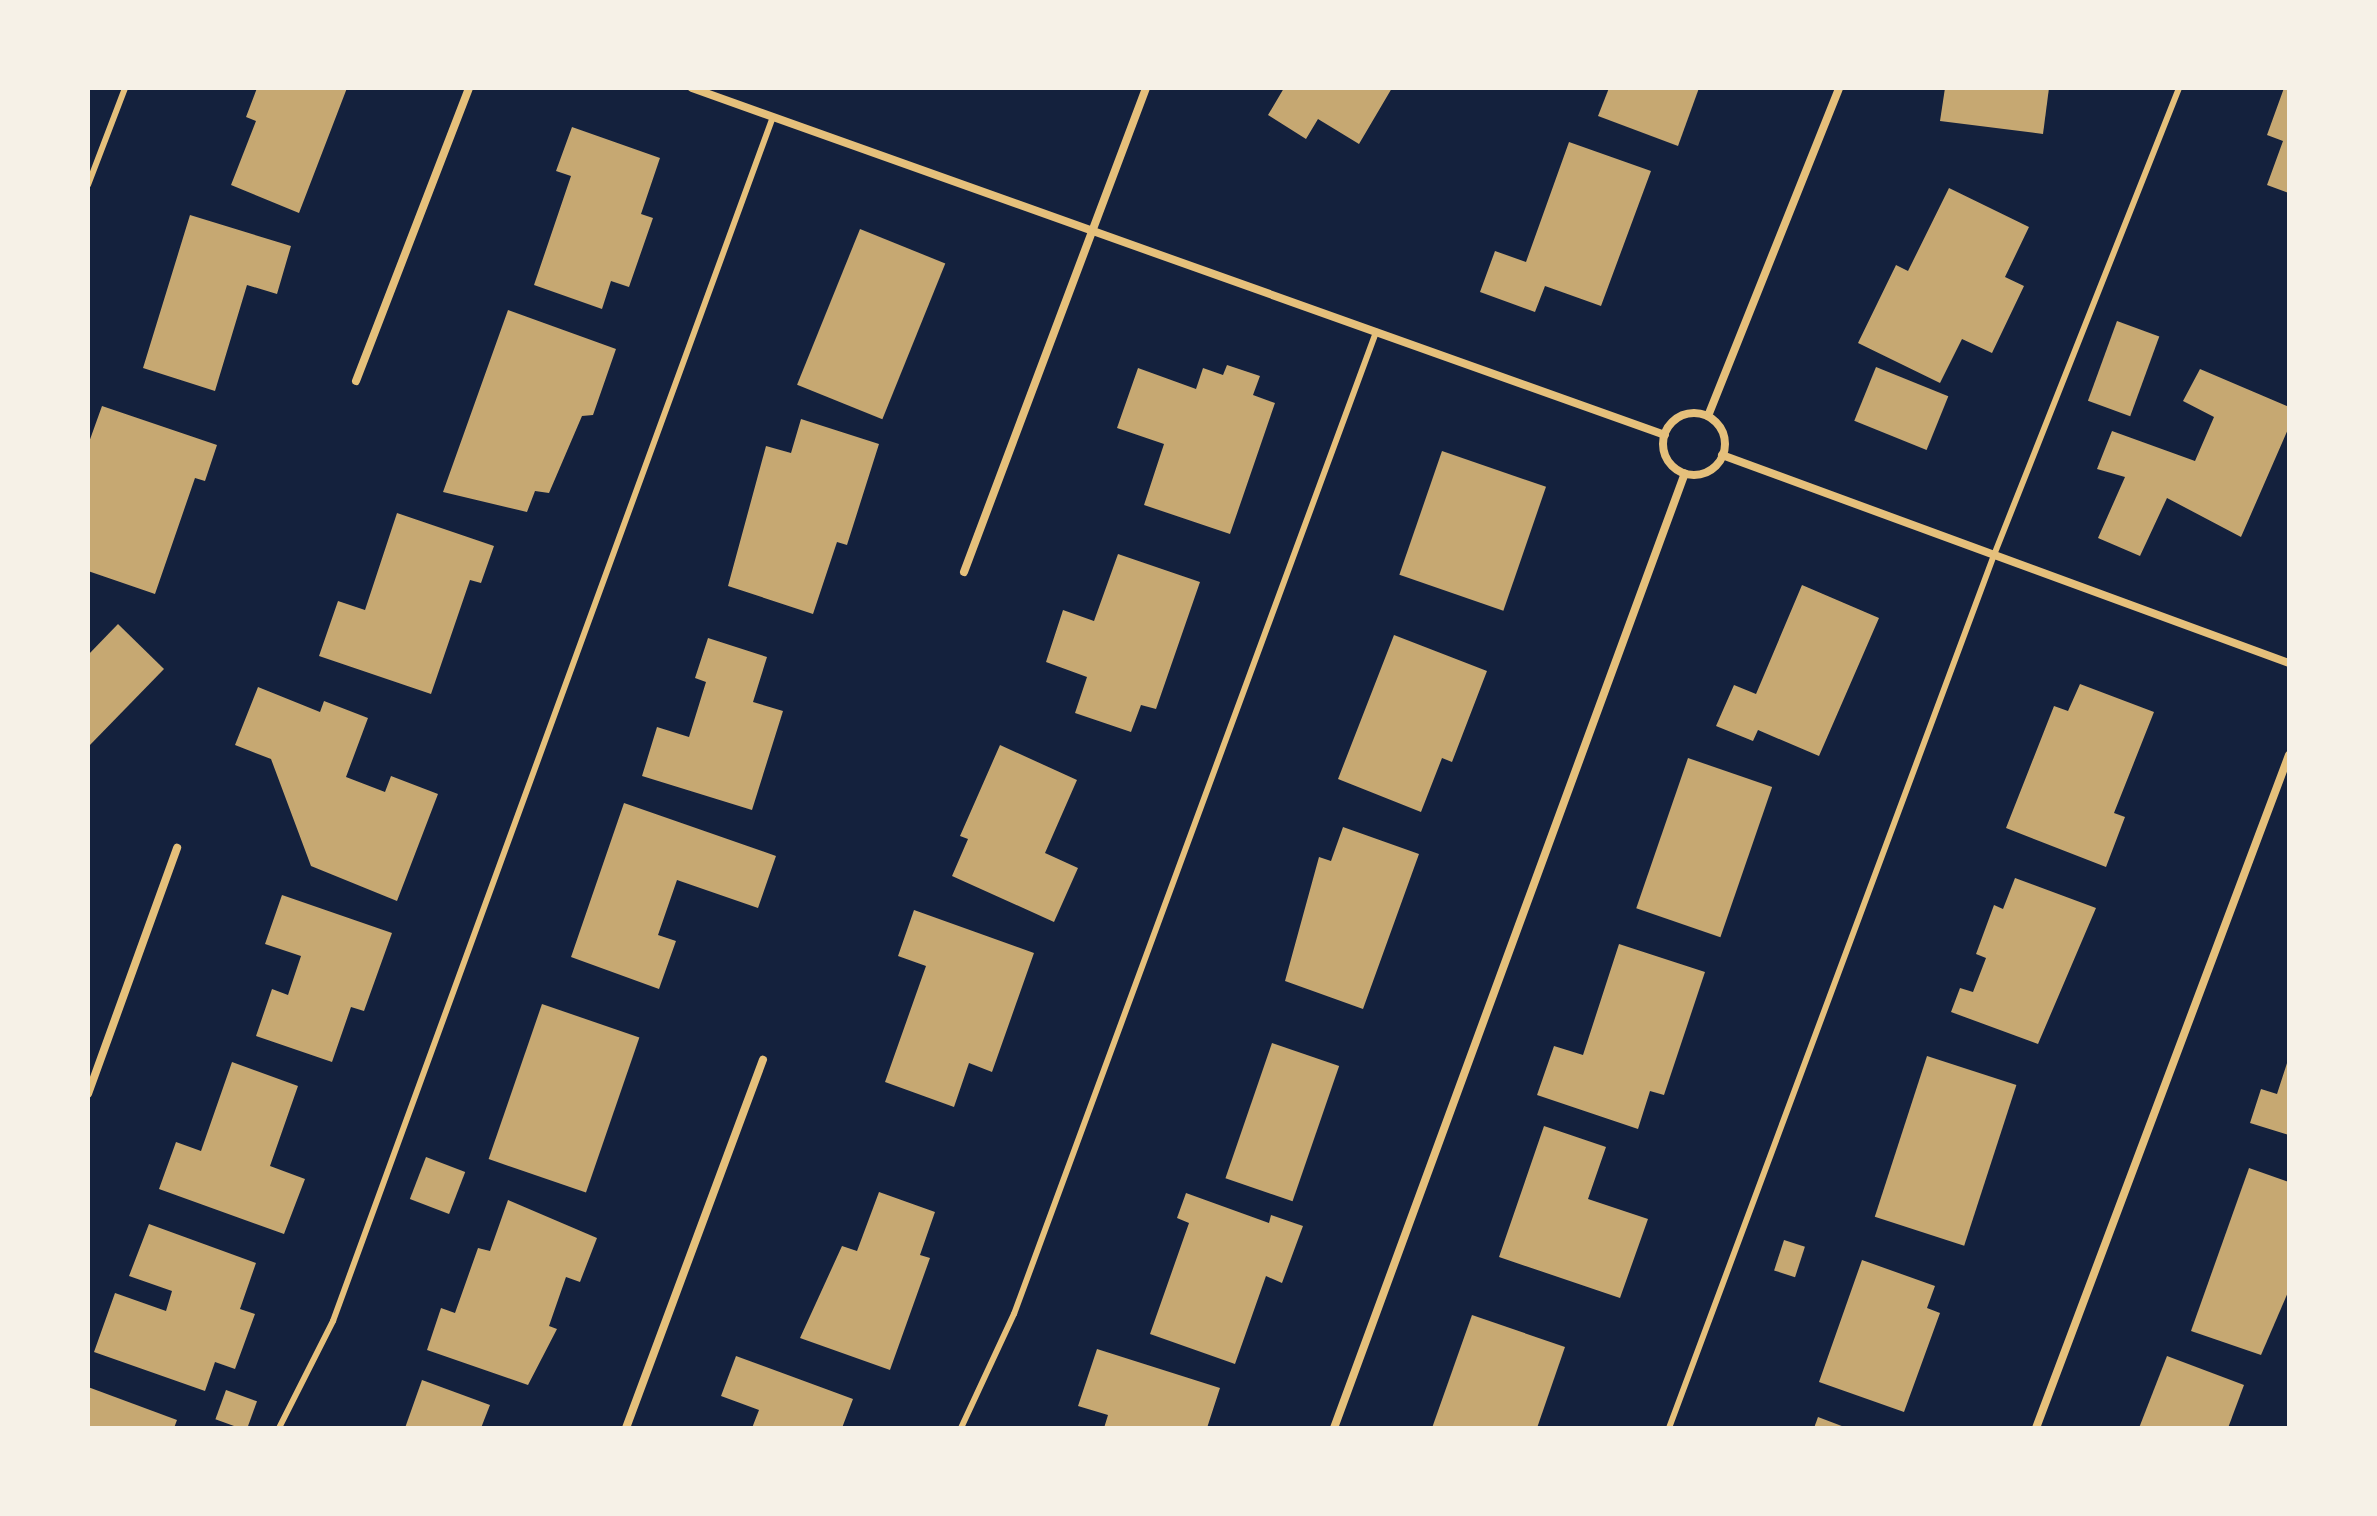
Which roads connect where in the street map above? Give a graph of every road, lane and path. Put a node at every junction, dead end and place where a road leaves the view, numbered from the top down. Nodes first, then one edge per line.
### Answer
1 (125, 88) edge
2 (469, 88) edge
3 (692, 88) edge
4 (1146, 88) edge
5 (1839, 88) edge
6 (2179, 88) edge
7 (773, 117) junction
8 (88, 185) edge
9 (1088, 229) junction
10 (1376, 332) junction
11 (356, 381) dead end
12 (1708, 416) junction
13 (1665, 435) junction
14 (1722, 455) junction
15 (1685, 473) junction
16 (1994, 555) junction
17 (964, 572) dead end
18 (2289, 663) edge
19 (2289, 755) edge
20 (177, 848) dead end
21 (763, 1060) dead end
22 (88, 1094) edge
23 (279, 1428) edge
24 (626, 1428) edge
25 (961, 1428) edge
26 (1334, 1428) edge
27 (1669, 1428) edge
28 (2036, 1428) edge

1 - 8 lane
2 - 11 street
3 - 7 street
4 - 9 street
5 - 12 street
6 - 16 lane
7 - 9 street
7 - 23 lane
9 - 10 street
9 - 17 street
10 - 13 street
10 - 25 lane
12 - 13 street
12 - 14 street
13 - 15 street
14 - 15 street
14 - 16 street
15 - 26 street
16 - 18 street
16 - 27 lane
19 - 28 street
20 - 22 street
21 - 24 street

